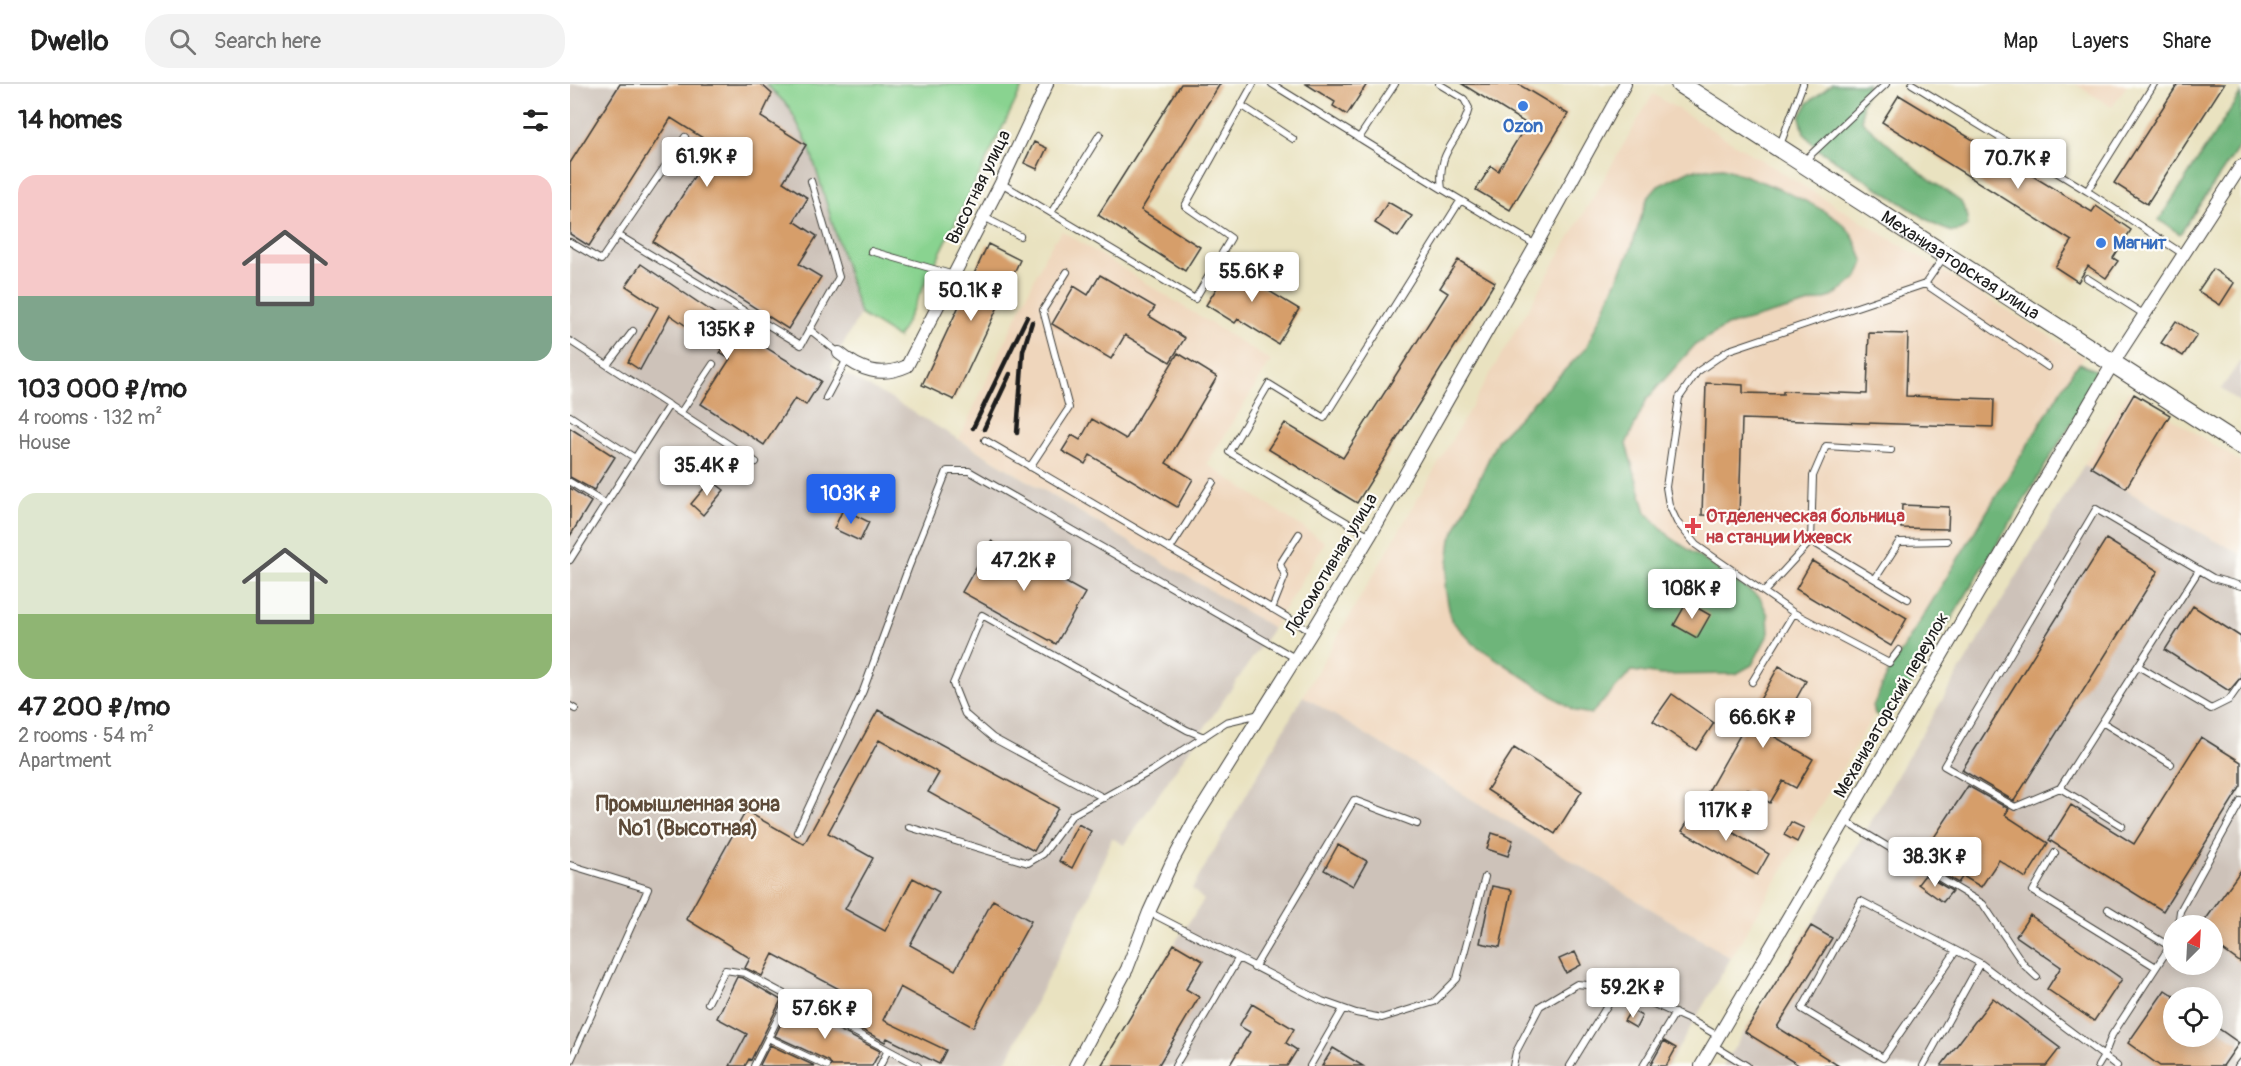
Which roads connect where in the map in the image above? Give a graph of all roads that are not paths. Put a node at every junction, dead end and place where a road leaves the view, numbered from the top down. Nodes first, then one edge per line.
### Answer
1 (1047, 84) edge
2 (1253, 84) edge
3 (1272, 84) edge
4 (1290, 84) edge
5 (1395, 84) edge
6 (1439, 84) edge
7 (1625, 84) edge
8 (1680, 84) edge
9 (1803, 84) edge
10 (1886, 84) edge
11 (1912, 84) edge
12 (2154, 84) edge
13 (1285, 92) junction
14 (1241, 105) junction
15 (1100, 134) dead end
16 (685, 137) dead end
17 (1359, 138) junction
18 (1293, 139) dead end
19 (1779, 148) junction
20 (1802, 163) junction
21 (2241, 166) edge
22 (811, 181) dead end
23 (1001, 183) junction
24 (1442, 189) junction
25 (2086, 190) junction
26 (1460, 201) junction
27 (1051, 213) junction
28 (984, 217) junction
29 (618, 235) junction
30 (1020, 236) dead end
31 (570, 242) edge
32 (1536, 245) junction
33 (871, 251) dead end
34 (2184, 254) junction
35 (1946, 255) junction
36 (1067, 272) dead end
37 (955, 275) junction
38 (2087, 278) dead end
39 (1925, 284) junction
40 (2145, 315) junction
41 (809, 329) junction
42 (633, 331) dead end
43 (570, 340) edge
44 (843, 356) junction
45 (2113, 363) junction
46 (713, 364) dead end
47 (607, 365) junction
48 (2048, 367) dead end
49 (825, 398) dead end
50 (669, 405) junction
51 (681, 412) junction
52 (570, 416) edge
53 (985, 440) dead end
54 (2241, 446) edge
55 (1891, 450) dead end
56 (635, 458) junction
57 (756, 462) dead end
58 (1030, 467) junction
59 (570, 482) edge
60 (1213, 482) dead end
61 (606, 504) junction
62 (1299, 534) dead end
63 (1370, 536) junction
64 (1811, 541) junction
65 (1947, 541) dead end
66 (1170, 549) junction
67 (570, 560) edge
68 (2199, 570) junction
69 (1875, 579) junction
70 (2241, 585) edge
71 (1764, 592) junction
72 (1908, 599) dead end
73 (1272, 609) junction
74 (1794, 613) junction
75 (1312, 632) junction
76 (1899, 650) dead end
77 (1296, 659) junction
78 (2138, 666) junction
79 (1752, 682) dead end
80 (2241, 683) edge
81 (1260, 714) junction
82 (2102, 722) junction
83 (1204, 736) junction
84 (2171, 764) dead end
85 (2060, 788) junction
86 (1104, 798) junction
87 (2241, 801) edge
88 (1844, 821) junction
89 (1417, 824) dead end
90 (2122, 826) dead end
91 (909, 827) dead end
92 (797, 832) dead end
93 (2055, 853) dead end
94 (570, 865) edge
95 (1485, 877) dead end
96 (2108, 909) dead end
97 (1149, 912) junction
98 (2179, 915) edge
99 (2163, 939) edge
100 (1956, 951) junction
101 (2163, 956) edge
102 (1238, 959) junction
103 (1980, 963) junction
104 (2156, 967) junction
105 (1254, 968) junction
106 (2037, 976) dead end
107 (1618, 987) junction
108 (789, 996) junction
109 (708, 1003) dead end
110 (1343, 1009) junction
111 (1675, 1013) junction
112 (768, 1038) junction
113 (1715, 1041) junction
114 (888, 1050) junction
115 (2104, 1056) junction
116 (570, 1062) edge
117 (2241, 1062) edge
118 (754, 1066) edge
119 (827, 1066) edge
120 (880, 1066) edge
121 (918, 1066) edge
122 (1075, 1066) edge
123 (1175, 1066) edge
124 (1310, 1066) edge
125 (1513, 1066) edge
126 (1570, 1066) edge
127 (1643, 1066) edge
128 (1701, 1066) edge
129 (1747, 1066) edge
130 (1923, 1066) edge
131 (2098, 1066) edge
132 (2117, 1066) edge
133 (2238, 1066) edge

1 - 23 street, Высотная улица
2 - 14 lane
3 - 13 lane
4 - 13 lane
5 - 17 lane
6 - 24 lane
7 - 32 street, Локомотивная улица
8 - 19 street, Механизаторская улица
9 - 19 lane
10 - 20 lane
11 - 25 lane
12 - 25 lane
13 - 17 lane
14 - 18 lane
14 - 27 lane
15 - 27 lane
16 - 29 lane
17 - 24 lane
19 - 20 street, Механизаторская улица
20 - 35 street, Механизаторская улица
21 - 34 street, Механизаторский переулок
22 - 41 lane
23 - 27 lane
23 - 28 street, Высотная улица
24 - 26 lane
25 - 34 lane
26 - 32 lane
26 - 63 lane
28 - 30 lane
28 - 37 street, Высотная улица
29 - 31 lane
29 - 41 lane
32 - 63 street, Локомотивная улица
33 - 37 lane
34 - 40 street, Механизаторский переулок
35 - 39 lane
35 - 45 street, Механизаторская улица
36 - 58 lane
37 - 44 street, Высотная улица
38 - 40 lane
39 - 48 lane
39 - 71 lane
40 - 45 street, Механизаторский переулок
41 - 44 lane
42 - 47 lane
43 - 47 lane
44 - 49 lane
45 - 54 street, Механизаторская улица
45 - 88 street, Механизаторский переулок
46 - 51 lane
47 - 50 lane
50 - 51 lane
50 - 56 lane
51 - 57 lane
52 - 56 lane
53 - 58 lane
55 - 64 lane
56 - 61 lane
58 - 66 lane
59 - 61 lane
60 - 66 lane
61 - 67 lane
62 - 73 lane
63 - 75 street, Локомотивная улица
64 - 69 lane
64 - 71 lane
65 - 69 lane
66 - 73 lane
68 - 70 lane
68 - 78 lane
68 - 85 lane
69 - 72 lane
71 - 74 lane
73 - 75 lane
74 - 76 lane
74 - 79 lane
75 - 77 street, Локомотивная улица
77 - 81 street, Локомотивная улица
77 - 92 lane
78 - 80 lane
78 - 82 lane
81 - 83 lane
81 - 97 street, Локомотивная улица
82 - 84 lane
82 - 85 lane
83 - 86 lane
83 - 86 lane
85 - 90 lane
86 - 91 lane
87 - 98 lane
88 - 106 lane
88 - 113 street, Механизаторский переулок
89 - 105 lane
93 - 104 lane
94 - 116 lane
95 - 110 lane
96 - 99 lane
97 - 102 lane
97 - 122 street, Локомотивная улица
100 - 100 lane
100 - 103 lane
101 - 104 lane
102 - 105 lane
102 - 123 lane
103 - 115 lane
103 - 130 lane
104 - 115 lane
105 - 110 lane
107 - 111 lane
107 - 125 lane
107 - 126 lane
108 - 109 lane
108 - 112 lane
108 - 114 lane
110 - 124 lane
111 - 113 lane
111 - 127 lane
112 - 118 lane
112 - 119 lane
113 - 128 street, Механизаторский переулок
113 - 129 lane
114 - 120 lane
114 - 121 lane
115 - 131 lane
115 - 132 lane
117 - 133 lane

